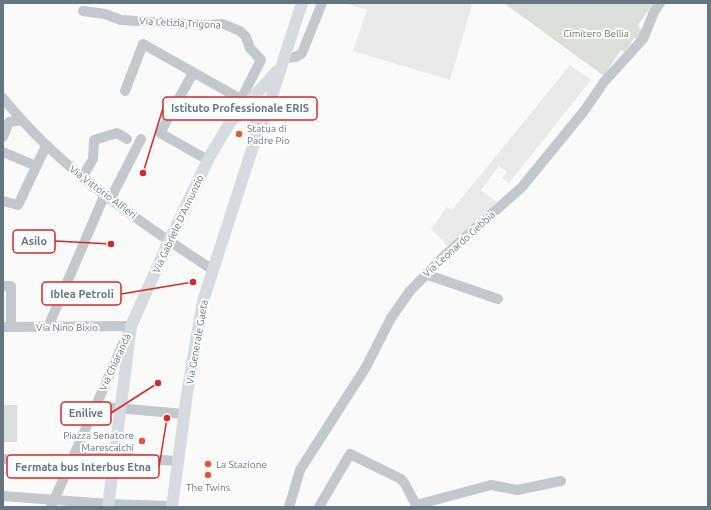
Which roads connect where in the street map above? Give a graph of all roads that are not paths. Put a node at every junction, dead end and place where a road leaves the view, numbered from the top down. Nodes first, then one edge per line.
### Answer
1 (302, 3) edge
2 (322, 3) edge
3 (660, 3) edge
4 (84, 10) dead end
5 (284, 61) junction
6 (194, 73) junction
7 (125, 91) dead end
8 (4, 100) edge
9 (243, 104) junction
10 (22, 120) junction
11 (256, 134) junction
12 (3, 137) edge
13 (127, 139) dead end
14 (141, 140) dead end
15 (46, 146) junction
16 (3, 152) edge
17 (208, 160) junction
18 (36, 166) junction
19 (83, 176) junction
20 (108, 196) junction
21 (3, 201) edge
22 (169, 241) junction
23 (425, 274) junction
24 (211, 275) junction
25 (3, 286) edge
26 (498, 299) dead end
27 (131, 326) junction
28 (7, 327) edge
29 (48, 327) junction
30 (122, 404) junction
31 (94, 406) junction
32 (185, 408) junction
33 (3, 459) edge
34 (72, 459) junction
35 (115, 462) junction
36 (177, 465) junction
37 (561, 481) dead end
38 (3, 496) edge
39 (52, 504) edge
40 (108, 505) edge
41 (172, 506) edge
42 (416, 506) edge
43 (289, 507) edge
44 (319, 507) edge

1 - 5 main road
2 - 5 street
3 - 23 street, Via Leonardo Gebbia
4 - 9 street, Via Letizia Trigona
5 - 9 main road, Via Gabriele D'Annunzio
5 - 11 main road
6 - 7 street
6 - 9 street
6 - 17 street
8 - 10 street, Via Vittorio Alfieri
9 - 11 main road
9 - 17 main road, Via Gabriele D'Annunzio
10 - 12 street
10 - 15 street, Via Vittorio Alfieri
11 - 24 main road, Via Generale Gaeta
13 - 19 street
14 - 20 street
15 - 18 street
15 - 19 street, Via Vittorio Alfieri
16 - 18 street
17 - 22 main road, Via Gabriele D'Annunzio
18 - 21 street
19 - 20 street, Via Vittorio Alfieri
20 - 22 street, Via Vittorio Alfieri
20 - 29 street
22 - 24 street, Via Vittorio Alfieri
22 - 27 main road, Via Gabriele D'Annunzio
23 - 26 street
23 - 43 street, Via Leonardo Gebbia
24 - 32 main road, Via Generale Gaeta
25 - 28 street
27 - 29 street, Via Nino Bixio
27 - 30 main road, Via Gabriele D'Annunzio
27 - 31 street, Via Chiarandà
28 - 29 street, Via Nino Bixio
30 - 31 street
30 - 32 street
30 - 35 main road, Via Gabriele D'Annunzio
31 - 34 street, Via Chiarandà
32 - 36 main road, Via Generale Gaeta
33 - 34 street
34 - 35 street
34 - 39 street, Via Chiarandà
35 - 36 street
35 - 40 main road, Via Gabriele D'Annunzio
36 - 41 main road, Via Generale Gaeta
37 - 42 street
38 - 39 street
39 - 40 street
40 - 41 street
42 - 44 street

